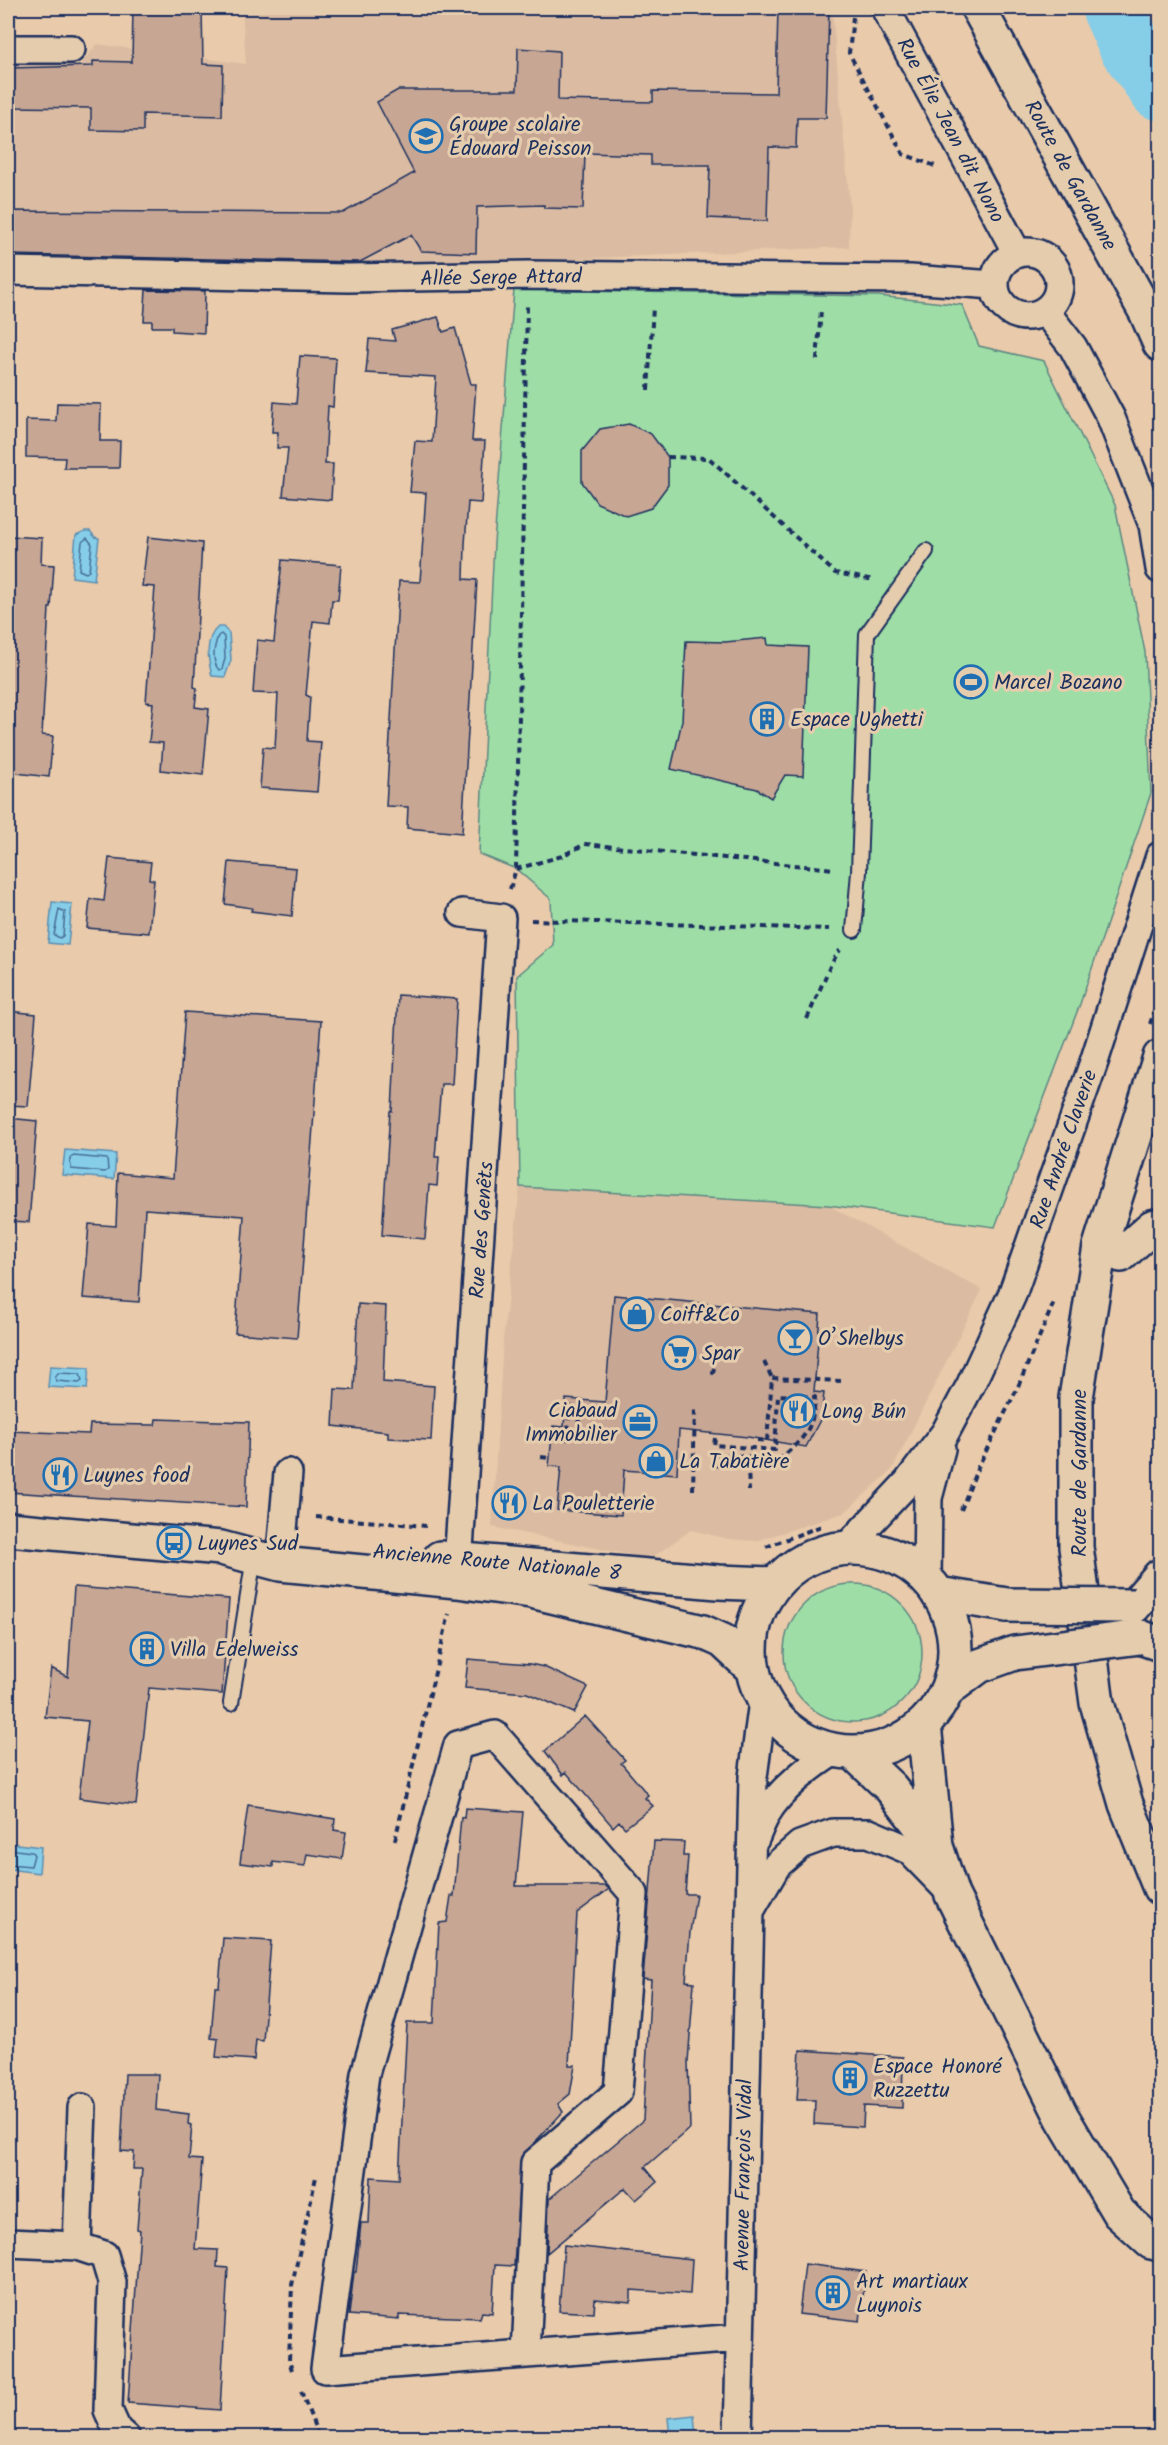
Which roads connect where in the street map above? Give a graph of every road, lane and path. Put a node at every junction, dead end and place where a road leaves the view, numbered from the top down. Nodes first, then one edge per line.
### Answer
1 (854, 8) edge
2 (885, 8) edge
3 (978, 8) edge
4 (1003, 8) edge
5 (8, 49) edge
6 (71, 49) dead end
7 (941, 168) dead end
8 (1017, 253) junction
9 (8, 271) edge
10 (528, 275) junction
11 (656, 277) junction
12 (824, 279) junction
13 (994, 285) junction
14 (1161, 293) edge
15 (1045, 311) junction
16 (1161, 344) edge
17 (817, 360) dead end
18 (648, 390) dead end
19 (668, 457) dead end
20 (926, 551) dead end
21 (1161, 568) edge
22 (902, 584) junction
23 (1161, 856) edge
24 (516, 869) junction
25 (859, 872) junction
26 (462, 913) dead end
27 (501, 918) junction
28 (854, 930) junction
29 (807, 1019) dead end
30 (1161, 1057) edge
31 (1161, 1122) edge
32 (1161, 1225) edge
33 (1121, 1254) junction
34 (764, 1362) dead end
35 (714, 1368) dead end
36 (718, 1373) dead end
37 (772, 1378) junction
38 (841, 1381) dead end
39 (695, 1407) dead end
40 (945, 1433) junction
41 (577, 1438) dead end
42 (715, 1438) dead end
43 (758, 1440) dead end
44 (567, 1441) dead end
45 (541, 1457) dead end
46 (550, 1458) dead end
47 (288, 1473) dead end
48 (693, 1490) dead end
49 (749, 1491) dead end
50 (8, 1529) edge
51 (846, 1548) junction
52 (272, 1554) junction
53 (459, 1570) junction
54 (1161, 1576) edge
55 (774, 1584) junction
56 (932, 1587) junction
57 (1151, 1625) edge
58 (752, 1668) junction
59 (947, 1690) junction
60 (763, 1701) junction
61 (231, 1703) dead end
62 (924, 1724) junction
63 (844, 1752) junction
64 (1161, 1829) edge
65 (936, 1846) junction
66 (750, 1849) junction
67 (1161, 1888) edge
68 (952, 1895) junction
69 (749, 1912) junction
70 (82, 2108) dead end
71 (8, 2243) edge
72 (1161, 2244) edge
73 (77, 2246) junction
74 (740, 2338) junction
75 (526, 2354) junction
76 (126, 2438) edge
77 (738, 2438) edge

1 - 7 path
2 - 8 street, Rue Élie Jean dit Nono
3 - 16 main road, Route de Gardanne
4 - 14 main road, Route de Gardanne
5 - 6 street
8 - 13 street
8 - 15 street
9 - 10 street, Allée Serge Attard
10 - 11 street, Allée Serge Attard
10 - 24 path
11 - 12 street, Allée Serge Attard
11 - 18 path
12 - 13 street, Allée Serge Attard
12 - 17 path
13 - 15 street
15 - 21 street
19 - 22 path
20 - 22 lane
22 - 25 lane
23 - 40 street, Rue André Claverie
24 - 25 path
24 - 27 path
25 - 28 lane
26 - 27 street
27 - 28 path
27 - 53 street, Rue des Genêts
28 - 29 path
30 - 67 main road, Route de Gardanne
31 - 33 main road, Route de Gardanne
32 - 33 main road
33 - 64 main road, Route de Gardanne
34 - 37 path
35 - 36 path
37 - 38 path
37 - 43 path
39 - 48 path
40 - 51 street, Rue André Claverie
40 - 56 street, Rue André Claverie
41 - 44 path
42 - 49 path
45 - 46 path
47 - 52 street
50 - 52 main road, Ancienne Route Nationale 8
51 - 55 main road
51 - 56 main road
52 - 53 main road, Ancienne Route Nationale 8
52 - 61 lane
53 - 55 main road, Ancienne Route Nationale 8
53 - 58 main road, Ancienne Route Nationale 8
54 - 57 main road
55 - 58 main road
56 - 57 main road, bridge
56 - 59 main road
57 - 59 main road, bridge
58 - 60 main road
59 - 62 main road
60 - 63 main road
60 - 66 street, Avenue François Vidal
62 - 63 main road
62 - 65 main road
63 - 65 main road
63 - 66 street, Avenue François Vidal
65 - 68 main road
66 - 69 street, Avenue François Vidal
68 - 69 street, Avenue François Vidal
68 - 72 main road
69 - 74 street, Avenue François Vidal
70 - 73 street
71 - 73 street
73 - 76 street
74 - 75 street
74 - 77 street, Avenue François Vidal
75 - 75 street

